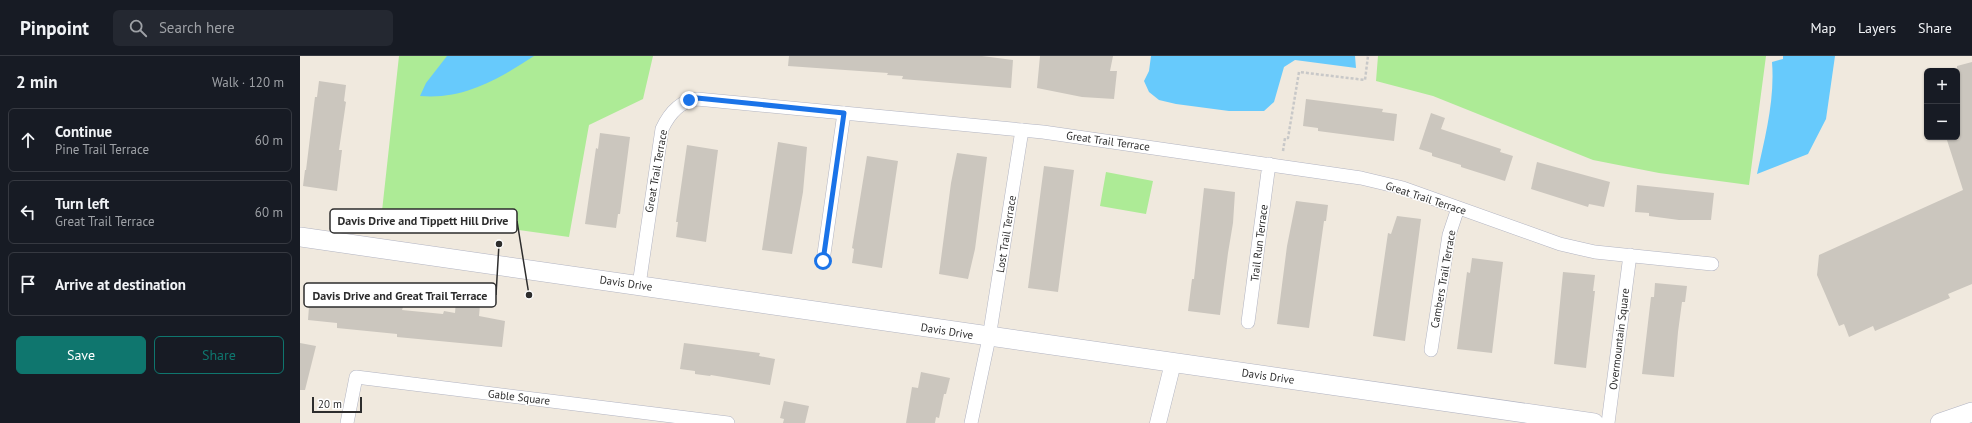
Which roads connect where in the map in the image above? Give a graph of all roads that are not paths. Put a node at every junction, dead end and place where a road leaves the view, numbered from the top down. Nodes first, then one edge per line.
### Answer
1 (844, 113) junction
2 (1022, 130) junction
3 (1274, 165) junction
4 (1458, 208) junction
5 (300, 237) edge
6 (1630, 255) junction
7 (823, 261) dead end
8 (1712, 264) dead end
9 (639, 285) junction
10 (1248, 322) dead end
11 (989, 338) junction
12 (1431, 350) dead end
13 (1173, 363) junction
14 (1972, 412) edge
15 (347, 423) edge
16 (728, 423) edge
17 (971, 423) edge
18 (1158, 423) edge
19 (1594, 423) edge
20 (1608, 423) edge
21 (1940, 423) edge

1 - 2 street, Great Trail Terrace
1 - 7 street
1 - 9 street, Great Trail Terrace
2 - 3 street, Great Trail Terrace
2 - 11 street, Lost Trail Terrace
3 - 4 street, Great Trail Terrace
3 - 10 street, Trail Run Terrace
4 - 6 street, Great Trail Terrace
4 - 12 street, Cambers Trail Terrace
5 - 9 main road, Davis Drive
6 - 8 street, Great Trail Terrace
6 - 20 street, Overmountain Square
9 - 11 main road, Davis Drive
11 - 13 main road, Davis Drive
11 - 17 street, Lost Trail Terrace
13 - 18 street
13 - 19 main road, Davis Drive
14 - 21 main road
15 - 16 street, Gable Square

